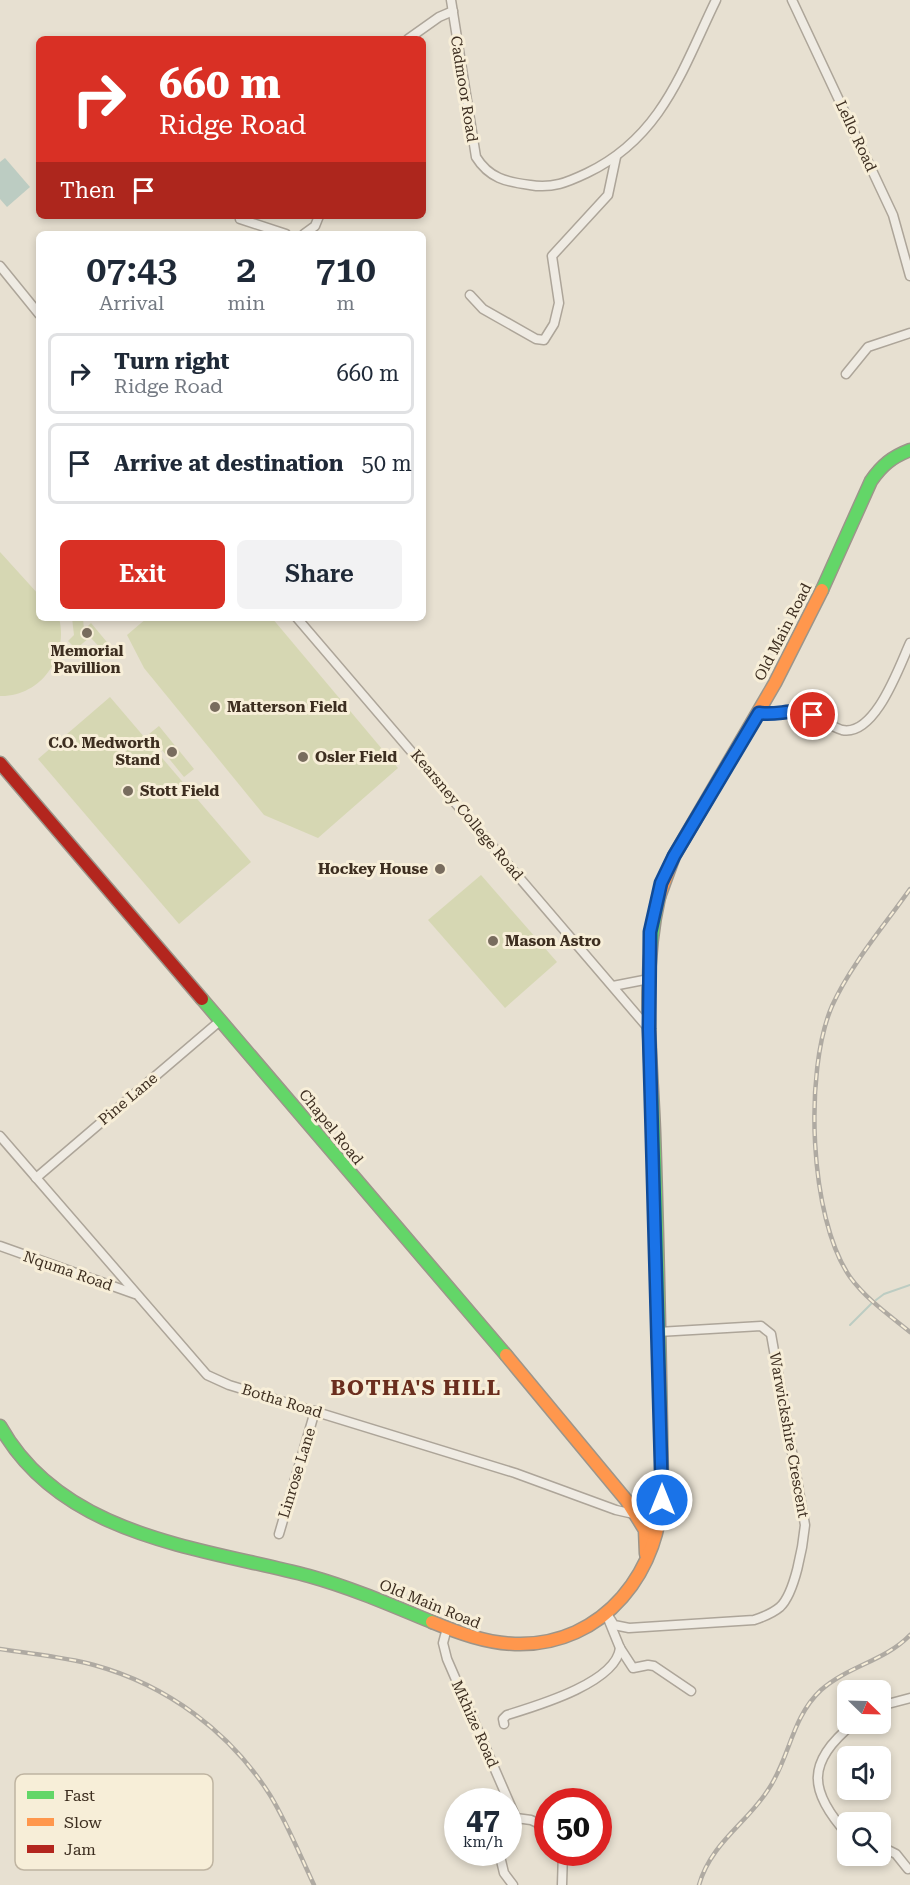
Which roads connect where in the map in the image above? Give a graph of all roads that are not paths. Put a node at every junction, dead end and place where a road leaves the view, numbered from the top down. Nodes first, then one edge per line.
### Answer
1 (451, 0) edge
2 (716, 0) edge
3 (792, 0) edge
4 (453, 11) junction
5 (412, 36) edge
6 (616, 158) junction
7 (240, 219) dead end
8 (318, 219) edge
9 (277, 231) edge
10 (308, 231) edge
11 (0, 266) edge
12 (910, 276) edge
13 (470, 295) dead end
14 (36, 310) edge
15 (910, 333) edge
16 (846, 374) dead end
17 (910, 450) edge
18 (300, 621) edge
19 (910, 643) edge
20 (759, 713) junction
21 (0, 763) edge
22 (649, 979) junction
23 (614, 986) junction
24 (221, 1020) junction
25 (649, 1029) junction
26 (0, 1136) edge
27 (36, 1178) junction
28 (0, 1246) edge
29 (136, 1294) junction
30 (658, 1332) junction
31 (315, 1411) junction
32 (0, 1426) edge
33 (634, 1514) junction
34 (660, 1520) junction
35 (279, 1534) dead end
36 (643, 1573) junction
37 (607, 1614) junction
38 (447, 1628) junction
39 (620, 1648) junction
40 (690, 1691) dead end
41 (910, 1698) edge
42 (891, 1703) edge
43 (504, 1724) dead end
44 (842, 1734) edge
45 (503, 1788) edge
46 (837, 1821) edge
47 (891, 1852) edge
48 (502, 1866) edge
49 (563, 1866) edge
50 (908, 1869) dead end
51 (513, 1885) edge
52 (562, 1885) edge

1 - 4 street, Cadmoor Road
2 - 6 street, Cadmoor Road
3 - 12 street, Lello Road
4 - 5 street
4 - 6 street, Cadmoor Road
6 - 13 street
7 - 9 street
8 - 10 street
11 - 14 street
15 - 16 street
17 - 20 main road, Old Main Road
18 - 23 street, Kearsney College Road
19 - 20 street
20 - 22 main road, Old Main Road
21 - 24 main road, Chapel Road
22 - 23 street
22 - 25 main road, Old Main Road
23 - 25 street, Kearsney College Road
24 - 27 street, Pine Lane
24 - 33 main road, Chapel Road
25 - 30 main road, Old Main Road
26 - 27 street, Botha Road
27 - 29 street, Botha Road
28 - 29 street, Nquma Road
29 - 31 street, Botha Road
30 - 34 main road, Old Main Road
30 - 37 street, Warwickshire Crescent
31 - 33 street, Botha Road
31 - 35 street, Linrose Lane
32 - 38 main road, Old Main Road
33 - 34 street, Botha Road
33 - 36 main road, Chapel Road
34 - 36 main road, Old Main Road
36 - 37 main road, Old Main Road
37 - 38 main road, Old Main Road
37 - 39 street
38 - 45 street, Mkhize Road
39 - 40 street
39 - 43 street
41 - 42 street
44 - 46 street
47 - 50 street
48 - 51 street
49 - 52 street

